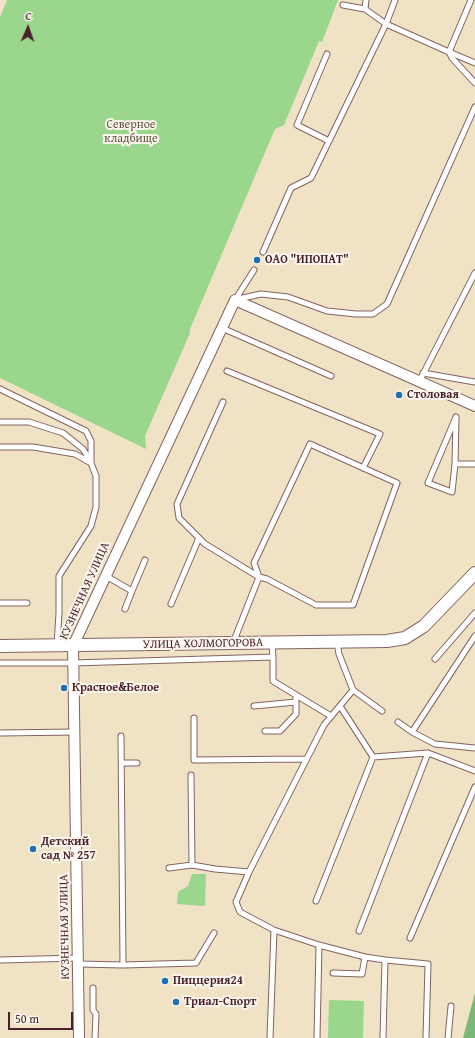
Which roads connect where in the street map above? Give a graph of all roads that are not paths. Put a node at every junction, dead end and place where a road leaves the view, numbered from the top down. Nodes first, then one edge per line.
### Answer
1 (366, 0) edge
2 (395, 0) edge
3 (471, 0) edge
4 (344, 5) dead end
5 (365, 9) junction
6 (386, 24) junction
7 (450, 52) junction
8 (327, 54) dead end
9 (475, 63) edge
10 (475, 83) edge
11 (475, 107) edge
12 (329, 141) junction
13 (263, 252) dead end
14 (254, 270) dead end
15 (475, 273) edge
16 (235, 300) junction
17 (222, 328) junction
18 (228, 371) dead end
19 (331, 376) dead end
20 (421, 377) junction
21 (475, 382) edge
22 (0, 389) edge
23 (223, 402) dead end
24 (475, 406) edge
25 (0, 422) edge
26 (0, 447) edge
27 (91, 463) junction
28 (455, 464) junction
29 (475, 464) edge
30 (363, 468) junction
31 (199, 538) junction
32 (145, 560) dead end
33 (475, 572) edge
34 (106, 576) junction
35 (259, 577) junction
36 (132, 591) junction
37 (0, 603) edge
38 (27, 603) dead end
39 (170, 604) dead end
40 (125, 609) dead end
41 (475, 613) edge
42 (475, 636) edge
43 (337, 642) junction
44 (272, 643) junction
45 (233, 644) junction
46 (0, 646) edge
47 (56, 646) junction
48 (73, 646) junction
49 (272, 657) junction
50 (435, 659) dead end
51 (0, 663) edge
52 (73, 663) junction
53 (353, 690) junction
54 (296, 695) junction
55 (296, 702) junction
56 (254, 706) dead end
57 (340, 706) junction
58 (382, 711) dead end
59 (331, 716) junction
60 (194, 718) dead end
61 (398, 722) dead end
62 (265, 731) dead end
63 (74, 732) junction
64 (412, 732) junction
65 (0, 733) edge
66 (121, 736) dead end
67 (475, 748) edge
68 (428, 753) junction
69 (373, 757) junction
70 (306, 759) junction
71 (122, 763) junction
72 (137, 763) dead end
73 (475, 771) edge
74 (191, 776) dead end
75 (475, 787) edge
76 (192, 865) junction
77 (169, 868) dead end
78 (249, 872) junction
79 (316, 901) dead end
80 (274, 930) junction
81 (360, 931) dead end
82 (214, 933) dead end
83 (410, 938) dead end
84 (319, 945) junction
85 (365, 957) junction
86 (0, 960) edge
87 (386, 960) junction
88 (79, 961) junction
89 (123, 964) junction
90 (333, 973) dead end
91 (93, 988) dead end
92 (451, 1006) dead end
93 (79, 1038) edge
94 (96, 1038) edge
95 (270, 1038) edge
96 (316, 1038) edge
97 (383, 1038) edge
98 (426, 1038) edge
99 (448, 1038) edge

1 - 5 lane
2 - 6 lane
3 - 7 lane
4 - 5 lane
5 - 6 lane
6 - 7 lane
6 - 12 lane
7 - 9 lane
7 - 10 lane
8 - 12 lane
11 - 16 lane
12 - 13 lane
14 - 16 lane
15 - 20 lane
16 - 17 street, КУЗНЕЧНАЯ УЛИЦА
16 - 20 street
17 - 19 lane
17 - 34 street, КУЗНЕЧНАЯ УЛИЦА
18 - 30 lane
20 - 21 lane
20 - 24 street
22 - 27 lane
23 - 31 lane
25 - 27 lane
26 - 27 lane
27 - 47 lane
28 - 28 lane
28 - 29 lane
30 - 35 lane
30 - 35 lane
31 - 35 lane
31 - 39 lane
32 - 36 lane
33 - 43 street, УЛИЦА ХОЛМОГОРОВА
34 - 36 lane
34 - 48 street, КУЗНЕЧНАЯ УЛИЦА
35 - 45 lane
36 - 40 lane
37 - 38 lane
41 - 50 lane
42 - 64 lane
43 - 44 street, УЛИЦА ХОЛМОГОРОВА
43 - 53 lane
44 - 45 street, УЛИЦА ХОЛМОГОРОВА
44 - 49 lane
45 - 48 street, УЛИЦА ХОЛМОГОРОВА
46 - 47 street, УЛИЦА ХОЛМОГОРОВА
47 - 48 street, УЛИЦА ХОЛМОГОРОВА
48 - 52 street, КУЗНЕЧНАЯ УЛИЦА
49 - 52 lane
49 - 54 lane
51 - 52 lane
52 - 63 street, КУЗНЕЧНАЯ УЛИЦА
53 - 57 lane
53 - 58 lane
54 - 55 lane
54 - 59 lane
55 - 56 lane
55 - 62 lane
57 - 59 lane
57 - 69 lane
59 - 70 lane
60 - 70 lane
61 - 64 lane
63 - 65 lane
63 - 88 street, КУЗНЕЧНАЯ УЛИЦА
64 - 67 lane
66 - 71 lane
68 - 69 lane
68 - 73 lane
68 - 81 lane
69 - 79 lane
70 - 78 lane
71 - 72 lane
71 - 89 lane
74 - 76 lane
75 - 83 lane
76 - 77 lane
76 - 78 lane
78 - 80 lane
80 - 84 lane
80 - 95 lane
82 - 89 lane
84 - 85 lane
84 - 96 lane
85 - 87 lane
85 - 90 lane
86 - 88 lane
87 - 97 lane
87 - 98 lane
88 - 89 lane
88 - 93 street, КУЗНЕЧНАЯ УЛИЦА
91 - 94 lane
92 - 99 lane

